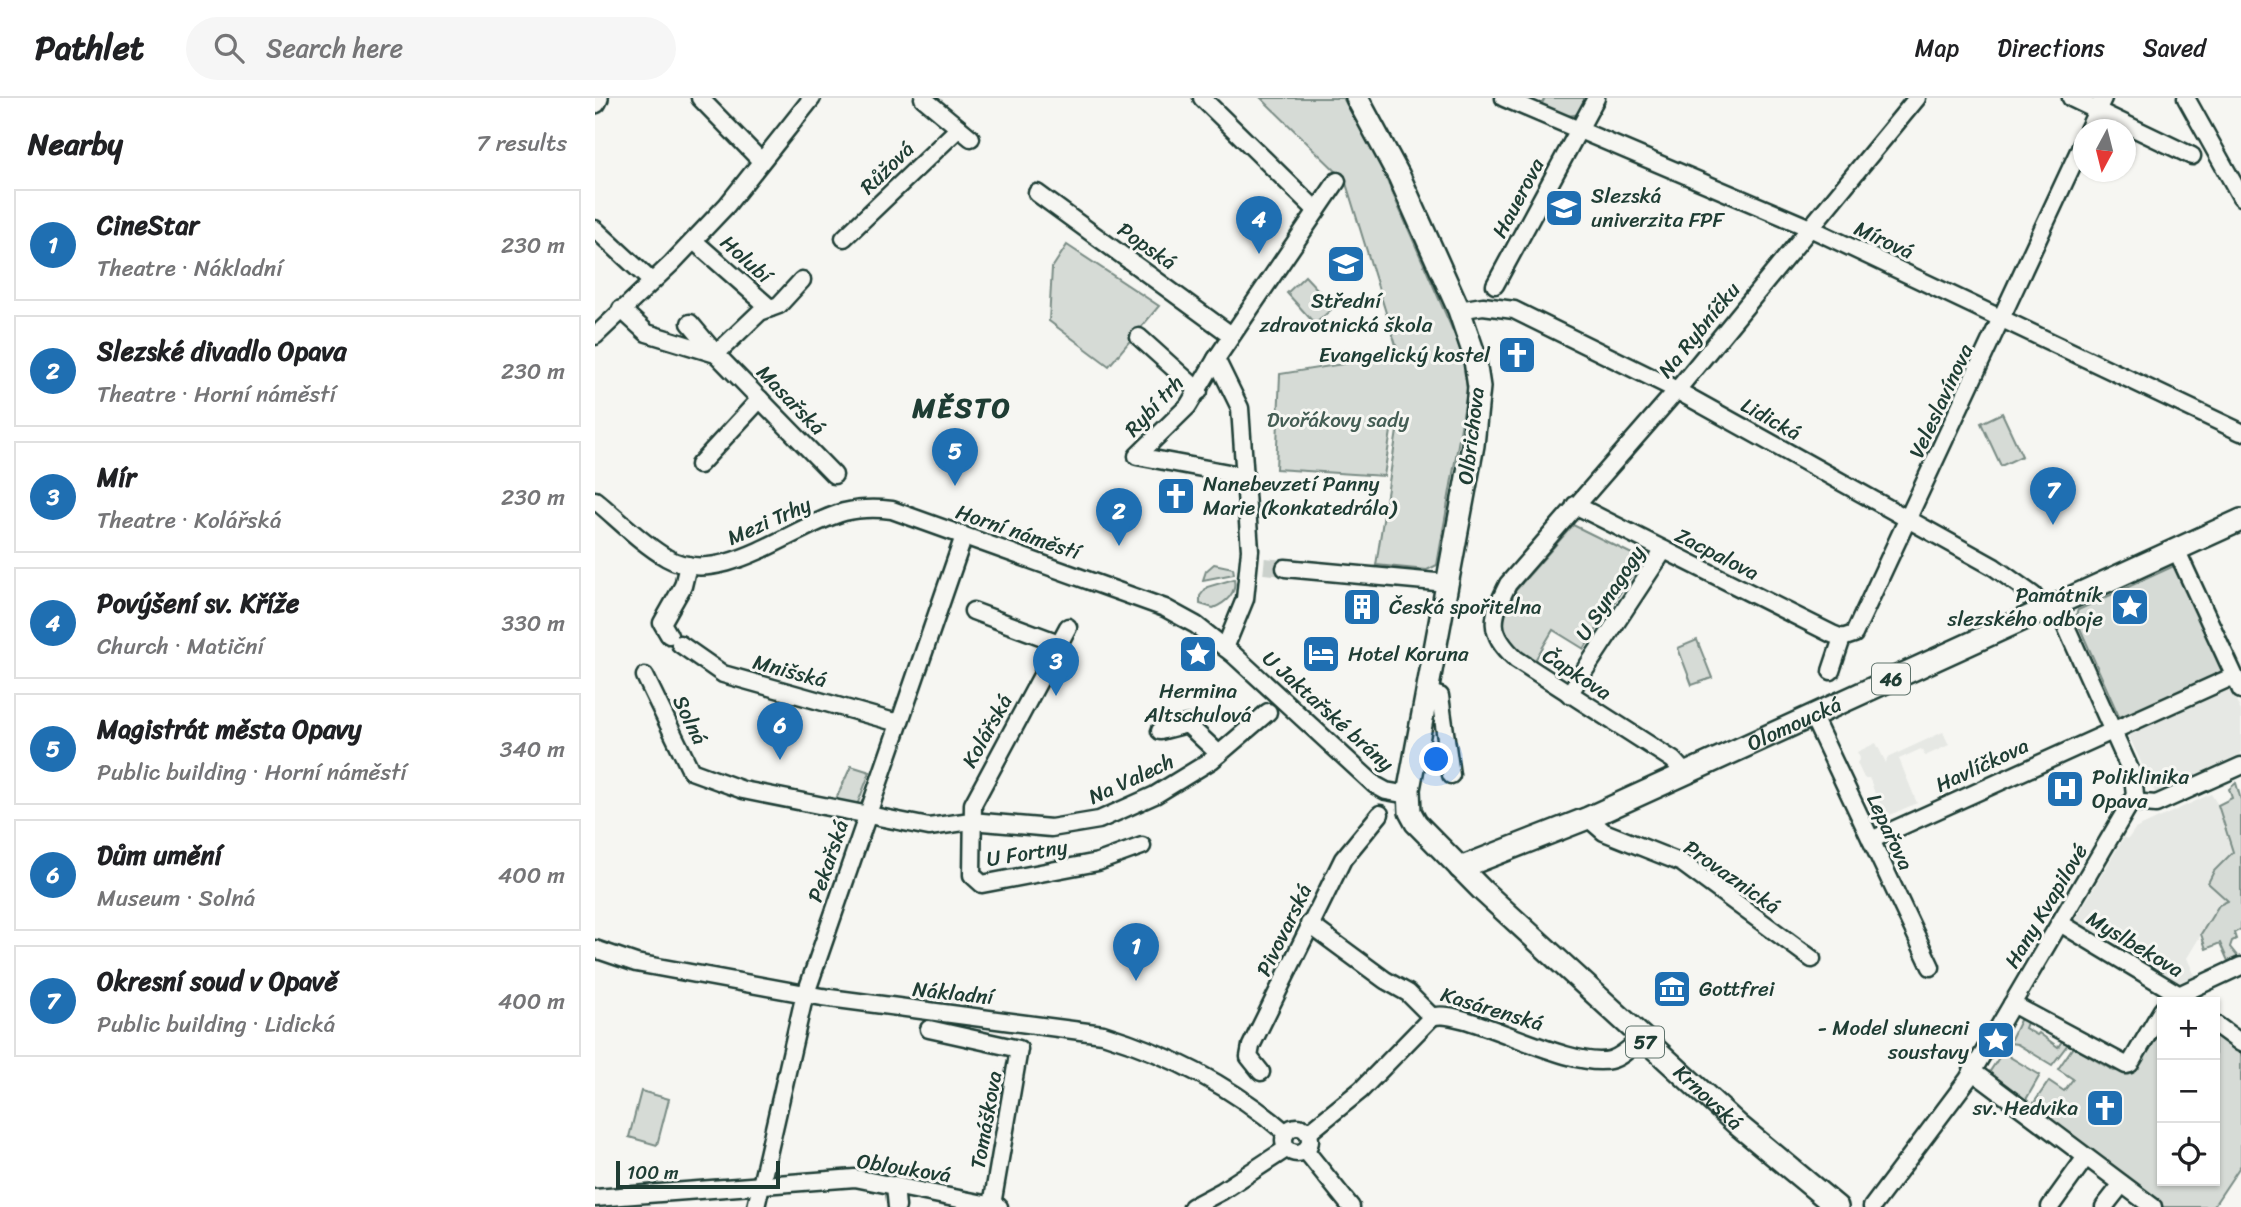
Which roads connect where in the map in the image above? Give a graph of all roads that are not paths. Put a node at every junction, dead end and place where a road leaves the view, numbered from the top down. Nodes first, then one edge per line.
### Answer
1 (700, 98) edge
2 (812, 98) edge
3 (923, 98) edge
4 (1202, 98) edge
5 (1357, 98) edge
6 (1504, 98) edge
7 (1596, 98) edge
8 (1917, 98) edge
9 (2071, 98) edge
10 (2186, 98) edge
11 (1535, 104) edge
12 (2100, 104) edge
13 (1578, 130) junction
14 (2192, 156) dead end
15 (761, 161) junction
16 (2073, 164) edge
17 (1337, 181) dead end
18 (1037, 193) dead end
19 (2241, 197) edge
20 (1316, 210) junction
21 (1810, 228) junction
22 (595, 229) edge
23 (844, 238) dead end
24 (694, 240) junction
25 (801, 280) dead end
26 (651, 281) junction
27 (1495, 285) dead end
28 (769, 308) junction
29 (621, 309) junction
30 (1459, 310) junction
31 (2001, 319) junction
32 (690, 323) dead end
33 (1231, 335) junction
34 (595, 336) edge
35 (1139, 337) dead end
36 (716, 355) junction
37 (1216, 359) junction
38 (1677, 390) junction
39 (1199, 391) junction
40 (760, 399) junction
41 (2241, 432) edge
42 (699, 465) dead end
43 (834, 475) dead end
44 (1245, 476) junction
45 (595, 500) edge
46 (1575, 505) junction
47 (866, 508) joint
48 (1909, 519) junction
49 (2241, 520) edge
50 (964, 536) junction
51 (2176, 549) junction
52 (1664, 550) junction
53 (688, 565) junction
54 (1285, 568) tunnel mouth
55 (1447, 583) junction
56 (1508, 584) joint
57 (2050, 607) junction
58 (973, 611) dead end
59 (1068, 627) dead end
60 (1842, 638) junction
61 (1059, 643) junction
62 (1225, 648) junction
63 (1831, 671) dead end
64 (645, 676) dead end
65 (2238, 683) edge
66 (1428, 692) junction
67 (1569, 694) junction
68 (1268, 712) dead end
69 (1812, 715) junction
70 (898, 723) junction
71 (2112, 730) junction
72 (1160, 731) dead end
73 (1447, 743) junction
74 (1417, 744) junction
75 (1219, 754) junction
76 (2241, 766) edge
77 (1685, 773) junction
78 (1451, 775) dead end
79 (1408, 795) junction
80 (2131, 802) junction
81 (867, 814) junction
82 (1380, 814) dead end
83 (1588, 818) junction
84 (971, 821) junction
85 (1871, 840) junction
86 (1142, 846) dead end
87 (1460, 868) junction
88 (2060, 922) junction
89 (1309, 924) junction
90 (595, 949) edge
91 (1812, 959) dead end
92 (2241, 966) edge
93 (1931, 967) dead end
94 (806, 994) junction
95 (2174, 997) edge
96 (2181, 997) edge
97 (2012, 1004) junction
98 (1432, 1017) junction
99 (2157, 1018) edge
100 (2220, 1028) edge
101 (929, 1029) dead end
102 (1641, 1038) junction
103 (2241, 1043) edge
104 (1261, 1072) dead end
105 (1972, 1072) junction
106 (1308, 1133) junction
107 (1286, 1141) junction
108 (1306, 1151) junction
109 (2086, 1157) junction
110 (2122, 1184) junction
111 (895, 1185) junction
112 (760, 1186) junction
113 (595, 1198) edge
114 (995, 1206) edge
115 (756, 1207) edge
116 (897, 1207) edge
117 (1192, 1207) edge
118 (1351, 1207) edge
119 (1837, 1207) edge
120 (1872, 1207) edge
121 (2050, 1207) edge
122 (2104, 1207) edge
123 (2153, 1207) edge

1 - 15 street
2 - 15 street
3 - 23 street, Růžová
4 - 20 street
5 - 30 main road, Olbrichova
6 - 11 street, Mírová
7 - 13 street, Hauerova
8 - 21 street, Na Rybníčku
9 - 12 street
10 - 19 street
11 - 13 street, Mírová
12 - 14 street
13 - 21 street, Mírová
13 - 27 street, Hauerova
15 - 24 street
16 - 31 street, Veleslavínova
17 - 20 street, Rybí trh
18 - 33 street, Popská
20 - 33 street, Rybí trh
21 - 31 street, Mírová
21 - 38 street, Na Rybníčku
22 - 26 street
24 - 26 street
24 - 28 street, Holubí
25 - 28 street
26 - 29 street
28 - 36 street
29 - 34 street
29 - 36 street, Masařská
30 - 38 street, Lidická
30 - 55 main road, Olbrichova
31 - 41 street, Mírová
31 - 48 street, Veleslavínova
32 - 36 street, Masařská
33 - 37 street, Rybí trh
35 - 39 street
36 - 40 street, Masařská
37 - 39 street, Rybí trh
37 - 44 street
38 - 46 street, Na Rybníčku
38 - 48 street, Lidická
39 - 44 street, Rybí trh
40 - 42 street
40 - 43 street, Masařská
44 - 62 street
45 - 53 street
46 - 52 street, Zacpalova
46 - 56 street, Na Rybníčku
47 - 50 street, Horní náměstí
47 - 53 street, Mezi Trhy
48 - 57 street, Lidická
48 - 60 street, Veleslavínova
49 - 51 main road, Olomoucká / 46
50 - 62 street, Horní náměstí
50 - 70 street, Pekařská
51 - 57 main road, Olomoucká / 46
51 - 65 street
52 - 60 street, Zacpalova
52 - 67 street, U Synagogy
53 - 70 street, Mnišská
54 - 55 street
55 - 66 main road, Olbrichova
56 - 67 street, Čapkova
57 - 69 main road, Olomoucká / 46
57 - 71 street
58 - 61 street
59 - 61 street, Kolářská
60 - 63 street, Veleslavínova
61 - 84 street, Kolářská
62 - 79 street, U Jaktařské brány
64 - 81 street, Solná
65 - 71 street, Havlíčkova
66 - 73 street
66 - 74 main road, Olbrichova
67 - 77 street, Čapkova
68 - 75 street, Na Valech
69 - 77 main road, Olomoucká / 46
69 - 85 street, Lepařova
70 - 81 street, Pekařská
71 - 80 street
71 - 85 street, Havlíčkova
72 - 75 street
73 - 74 street
73 - 78 street
74 - 79 main road, Olbrichova
75 - 84 street, Na Valech
76 - 80 street
77 - 83 main road, Olomoucká / 46
79 - 87 main road, Krnovská
80 - 88 street, Hany Kvapilové
81 - 84 street, Na Valech
81 - 94 street, Pekařská
82 - 89 street, Pivovarská
83 - 87 main road, Olomoucká / 46
83 - 91 street, Provaznická
84 - 86 street, U Fortny
85 - 93 street, Lepařova
87 - 102 main road, Krnovská / 57
88 - 95 street, Myslbekova
88 - 97 street, Hany Kvapilové
89 - 98 street, Kasárenská
89 - 104 street, Pivovarská
90 - 94 street, Nákladní
92 - 96 street
94 - 107 street, Nákladní
94 - 112 street, Pekařská
97 - 99 street
97 - 105 street, Hany Kvapilové
98 - 102 street, Kasárenská
98 - 106 street
100 - 103 street
101 - 114 street, Tomáškova
102 - 119 main road, Krnovská / 57
105 - 109 street
105 - 120 street, Hany Kvapilové
106 - 107 street
106 - 108 street
107 - 108 street
107 - 117 street
108 - 118 street
109 - 110 street
109 - 121 street
110 - 122 street
110 - 123 street
111 - 112 street, Oblouková
111 - 114 street, Oblouková
111 - 116 street
112 - 113 street, Oblouková
112 - 115 street, Pekařská

